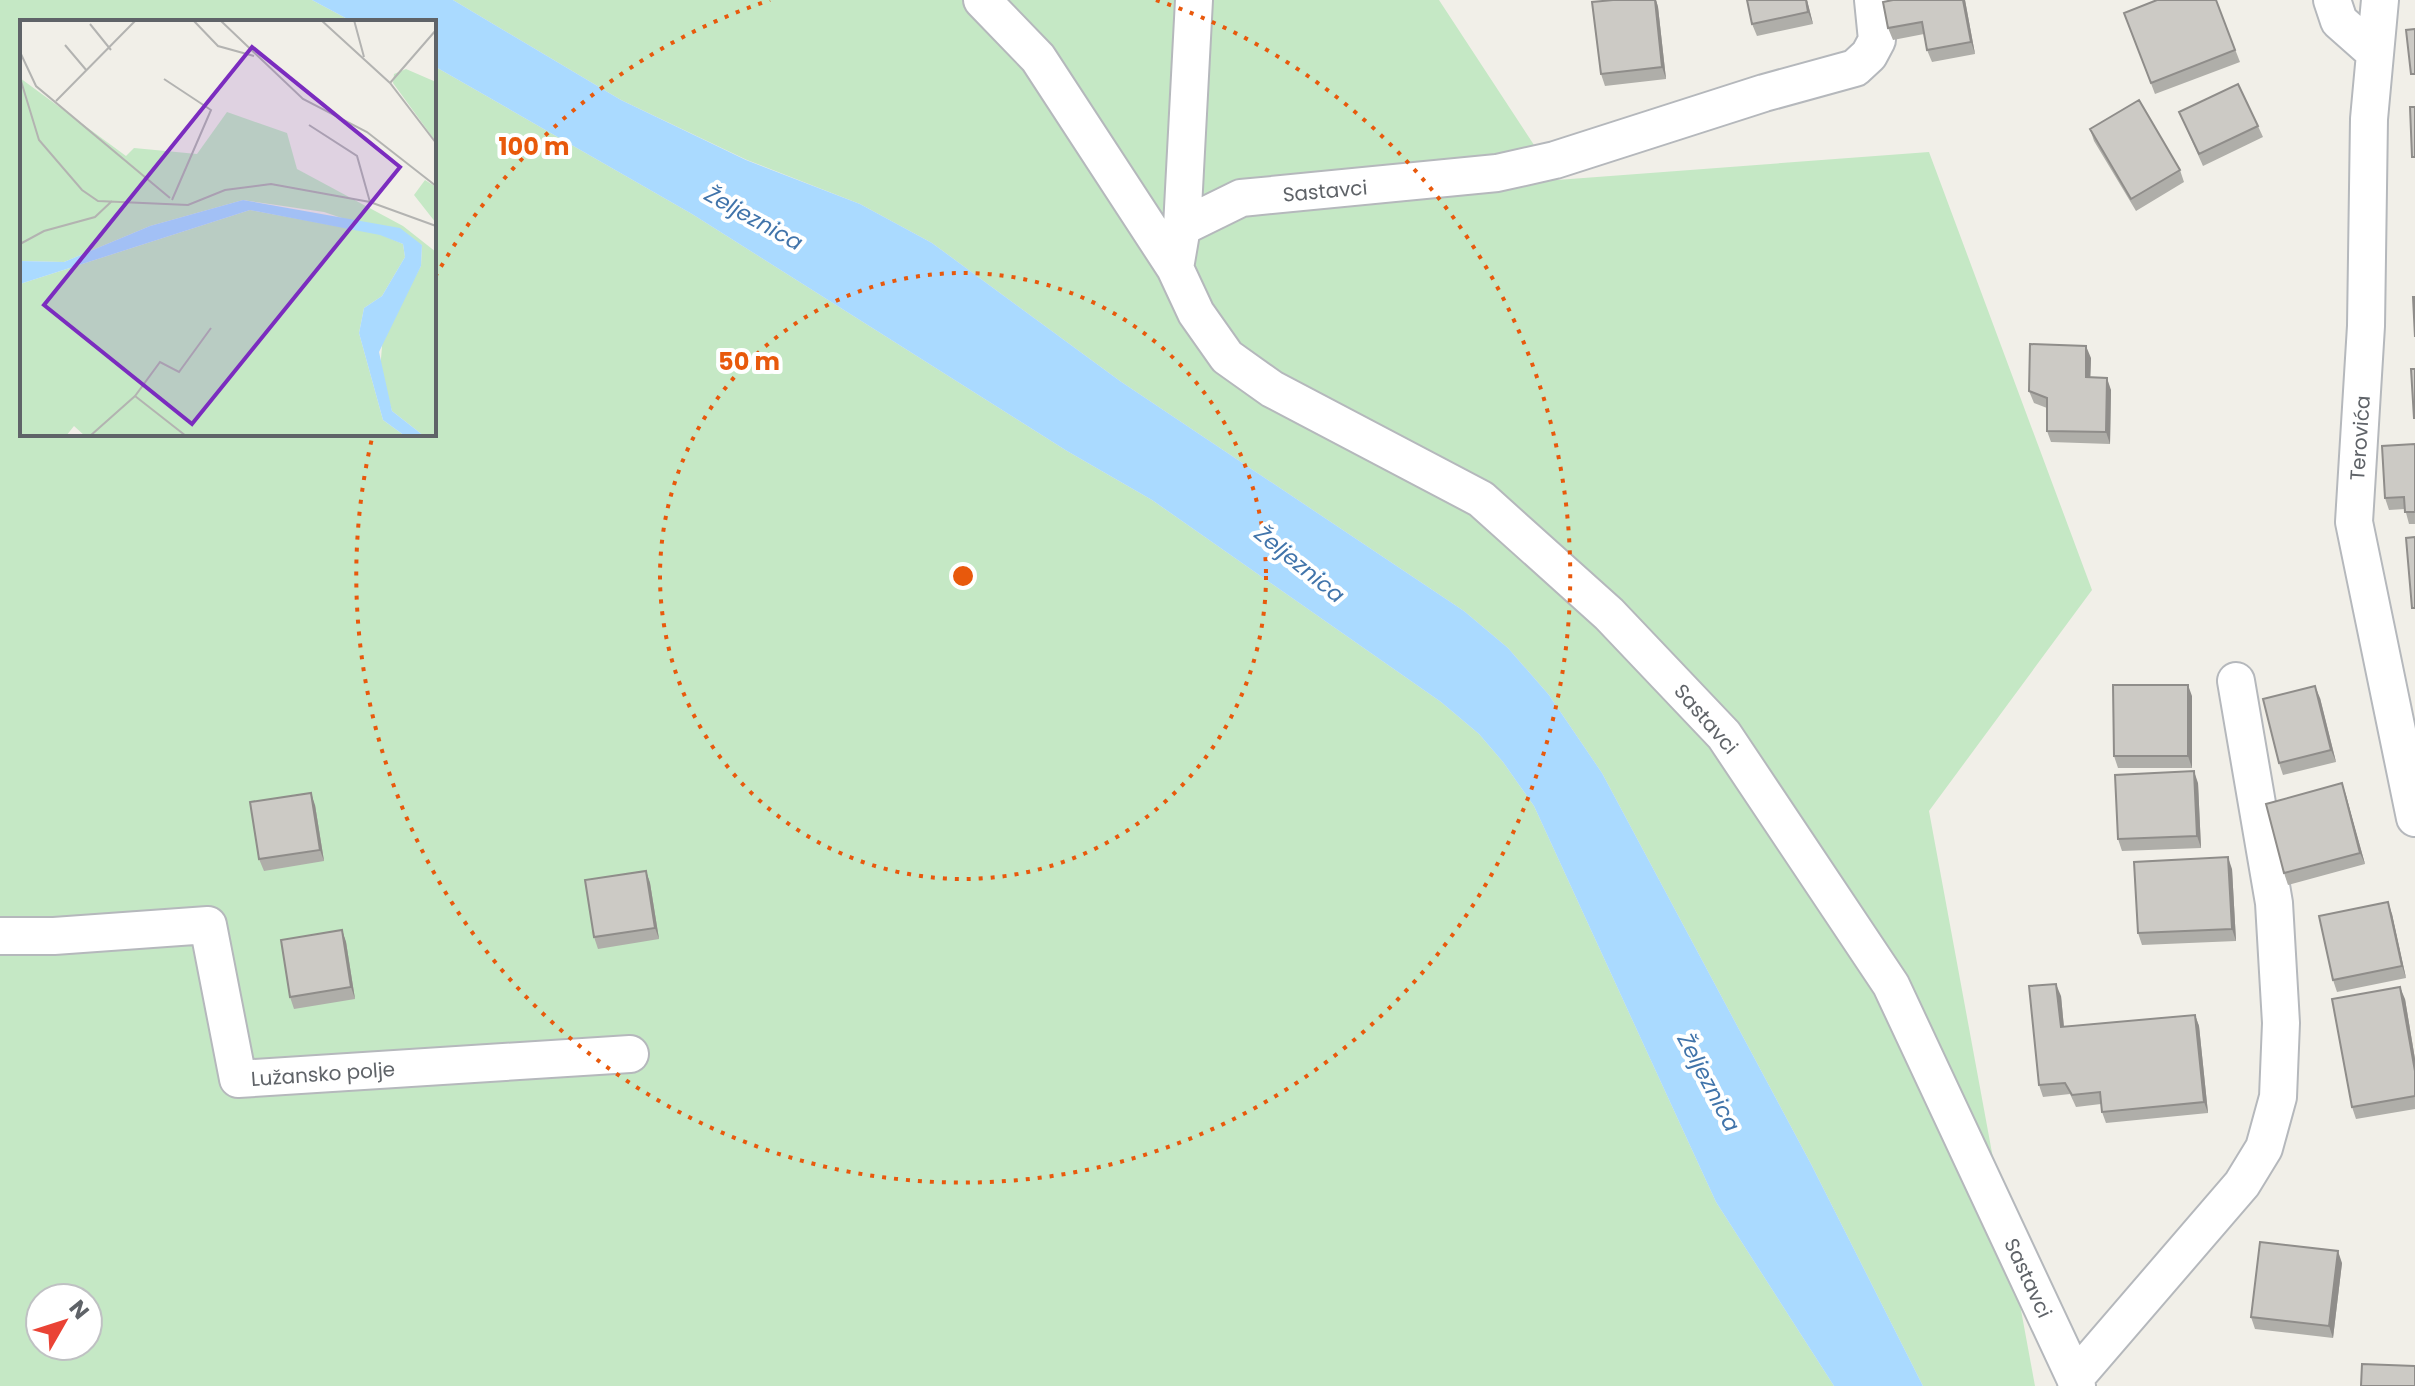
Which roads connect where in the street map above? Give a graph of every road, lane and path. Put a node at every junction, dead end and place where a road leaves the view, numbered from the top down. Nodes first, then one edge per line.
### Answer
1 (982, 0) edge
2 (1194, 0) edge
3 (1873, 0) edge
4 (2332, 0) edge
5 (2380, 0) edge
6 (2374, 52) junction
7 (1182, 227) junction
8 (1175, 268) junction
9 (2236, 681) dead end
10 (2415, 818) edge
11 (0, 936) edge
12 (630, 1054) dead end
13 (2076, 1382) edge

1 - 8 street, Sastavci
2 - 7 street
3 - 7 street, Sastavci
4 - 6 street
5 - 6 street, Terovića
6 - 10 street, Terovića
7 - 8 street
8 - 13 street, Sastavci
9 - 13 street, Sastavci
11 - 12 street, Lužansko polje

